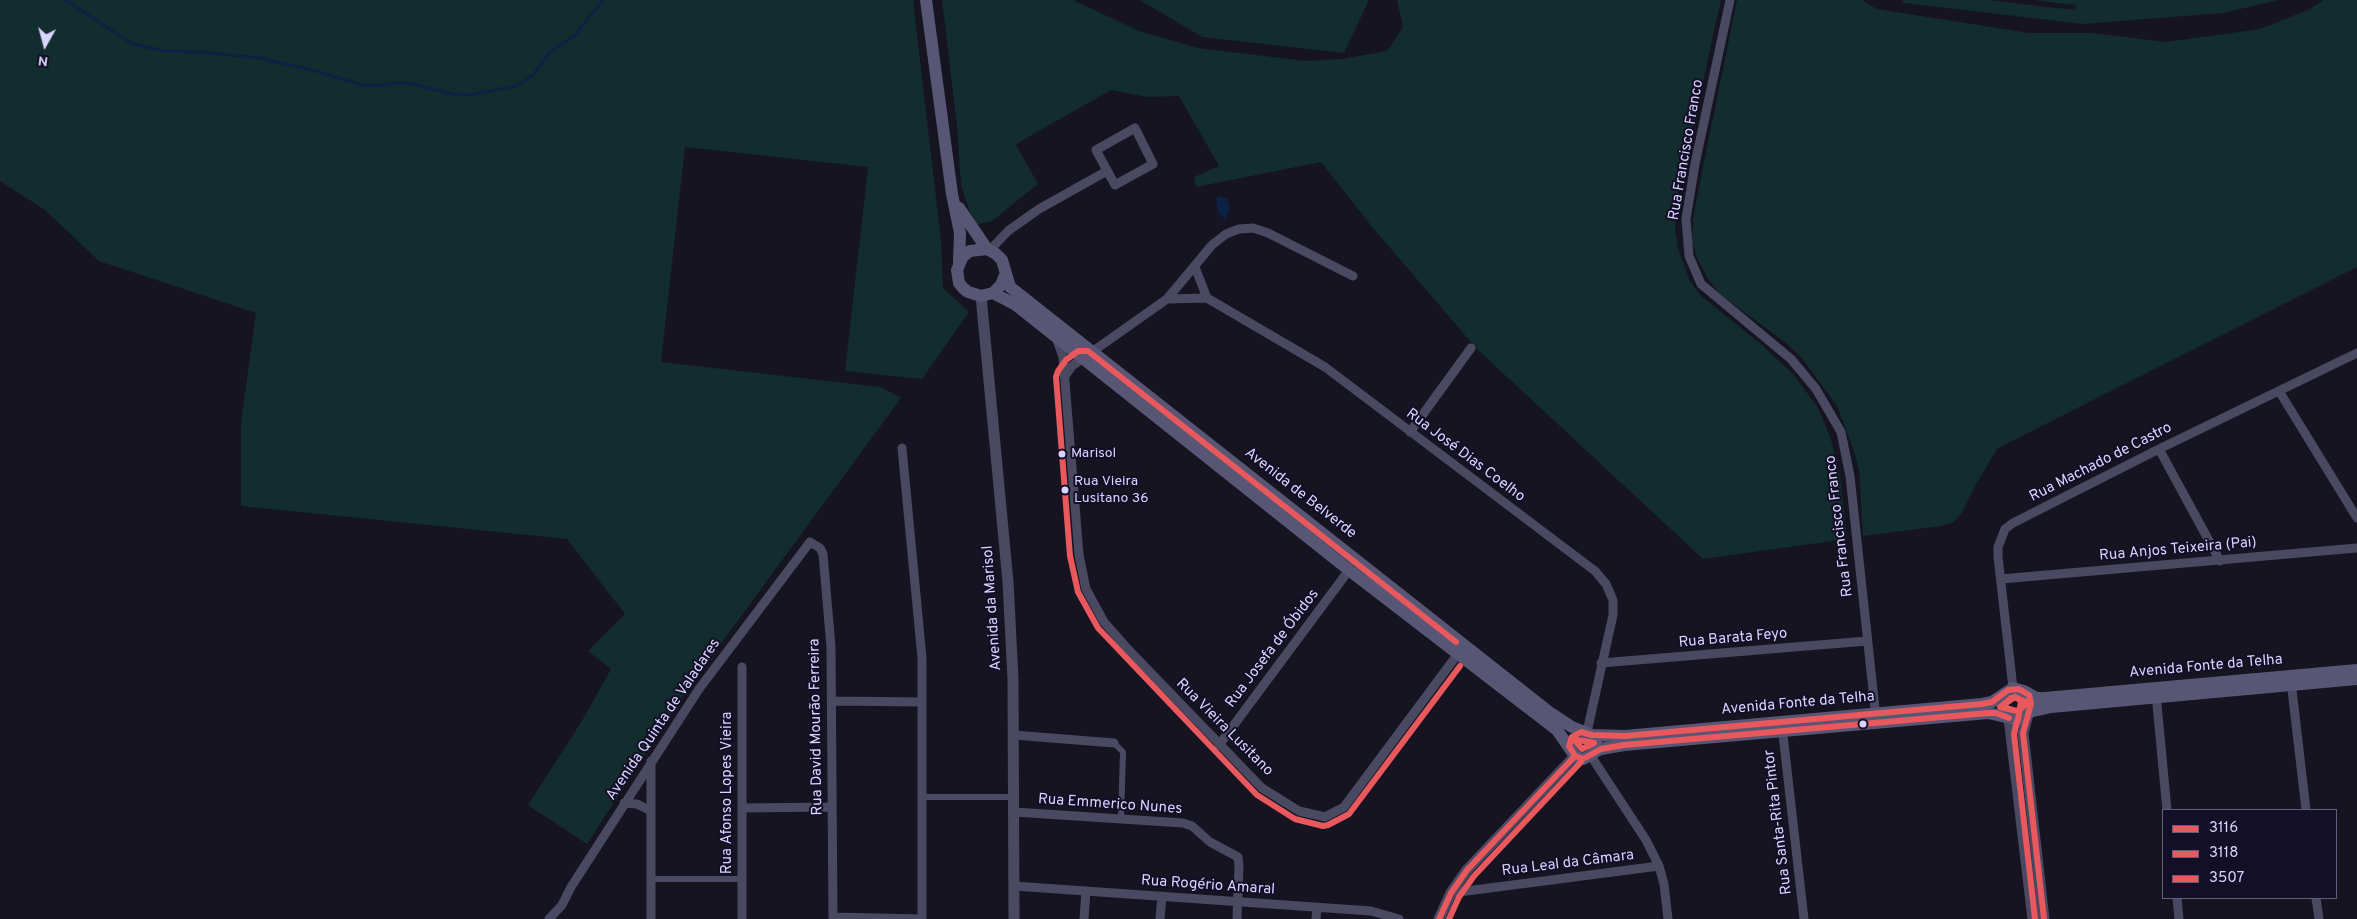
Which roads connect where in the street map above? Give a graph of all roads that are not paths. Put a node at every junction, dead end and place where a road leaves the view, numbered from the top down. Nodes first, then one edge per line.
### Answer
1 (926, 0) edge
2 (1730, 0) edge
3 (1107, 171) junction
4 (952, 194) junction
5 (989, 250) junction
6 (959, 263) junction
7 (1195, 267) junction
8 (1005, 275) junction
9 (1352, 276) dead end
10 (987, 294) junction
11 (1207, 298) junction
12 (1167, 299) junction
13 (1056, 338) junction
14 (1470, 348) dead end
15 (2357, 353) edge
16 (1088, 355) junction
17 (1065, 376) junction
18 (2279, 390) junction
19 (1410, 432) junction
20 (902, 448) dead end
21 (2159, 449) junction
22 (2357, 518) edge
23 (810, 542) joint
24 (2357, 548) edge
25 (2220, 561) junction
26 (1348, 570) junction
27 (2001, 579) junction
28 (1867, 641) junction
29 (1461, 649) junction
30 (1601, 663) junction
31 (742, 666) dead end
32 (2357, 670) edge
33 (2357, 679) edge
34 (2291, 681) junction
35 (2008, 691) junction
36 (2156, 693) junction
37 (2029, 695) junction
38 (832, 701) junction
39 (922, 702) junction
40 (2028, 713) junction
41 (2007, 717) junction
42 (1876, 718) junction
43 (1782, 727) junction
44 (1587, 733) junction
45 (1014, 735) junction
46 (1114, 742) joint
47 (1219, 744) junction
48 (1572, 751) junction
49 (1593, 754) junction
50 (652, 760) junction
51 (922, 797) junction
52 (1014, 797) junction
53 (624, 803) junction
54 (832, 807) junction
55 (742, 808) junction
56 (2167, 809) edge
57 (2306, 809) edge
58 (651, 811) junction
59 (1014, 812) junction
60 (1121, 818) junction
61 (1659, 866) junction
62 (651, 879) junction
63 (742, 879) junction
64 (1014, 886) junction
65 (1086, 891) junction
66 (1451, 893) junction
67 (1162, 896) junction
68 (2177, 899) edge
69 (2316, 899) edge
70 (1238, 902) junction
71 (562, 905) junction
72 (1317, 907) junction
73 (833, 918) edge
74 (549, 919) edge
75 (561, 919) edge
76 (651, 919) edge
77 (742, 919) edge
78 (922, 919) edge
79 (1014, 919) edge
80 (1084, 919) edge
81 (1160, 919) edge
82 (1237, 919) edge
83 (1316, 919) edge
84 (1399, 919) edge
85 (1438, 919) edge
86 (1668, 919) edge
87 (1804, 919) edge
88 (2033, 919) edge
89 (2044, 919) edge
90 (2179, 919) edge
91 (2319, 919) edge

1 - 4 main road
2 - 28 street, Rua Francisco Franco
3 - 3 street
3 - 5 street
4 - 5 main road, Avenida de Belverde
4 - 6 main road
5 - 6 main road
5 - 8 main road, Avenida de Belverde
6 - 10 main road, Avenida de Belverde
7 - 9 street
7 - 11 street
7 - 12 street
8 - 10 main road
8 - 16 main road, Avenida de Belverde
10 - 13 main road, Avenida de Belverde
10 - 45 street, Avenida da Marisol
11 - 12 street
11 - 19 street, Rua José Dias Coelho
12 - 16 street
13 - 16 main road, Avenida de Belverde
13 - 17 street, Rua Vieira Lusitano
14 - 19 street
15 - 18 street, Rua Machado de Castro
16 - 17 street
16 - 26 main road, Avenida de Belverde
16 - 29 main road, Avenida de Belverde
17 - 47 street, Rua Vieira Lusitano
18 - 21 street, Rua Machado de Castro
18 - 22 street
19 - 30 street, Rua José Dias Coelho
20 - 39 street
21 - 25 street
21 - 27 street, Rua Machado de Castro
23 - 38 street, Rua David Mourão Ferreira
23 - 50 street, Avenida Quinta de Valadares
24 - 25 street, Rua Anjos Teixeira (Pai)
25 - 27 street, Rua Anjos Teixeira (Pai)
26 - 29 main road, Avenida de Belverde
26 - 47 street, Rua Josefa de Óbidos
27 - 35 street, Rua Machado de Castro
28 - 30 street, Rua Barata Feyo
28 - 42 street, Rua Francisco Franco
29 - 44 main road, Avenida de Belverde
29 - 47 street, Rua Vieira Lusitano
29 - 48 main road, Avenida de Belverde
30 - 44 street, Rua José Dias Coelho
31 - 55 street, Rua Afonso Lopes Vieira
32 - 34 main road, Avenida Fonte da Telha
33 - 34 main road, Avenida Fonte da Telha
34 - 36 main road, Avenida Fonte da Telha
34 - 57 street
35 - 37 main road, Avenida Fonte da Telha
35 - 41 main road
35 - 42 main road, Avenida Fonte da Telha
36 - 37 main road, Avenida Fonte da Telha
36 - 40 main road, Avenida Fonte da Telha
36 - 56 street
37 - 40 main road
38 - 39 street
38 - 54 street, Rua David Mourão Ferreira
39 - 51 street
40 - 41 main road, Avenida Fonte da Telha
40 - 89 street
41 - 42 main road, Avenida Fonte da Telha
41 - 88 street
42 - 43 main road, Avenida Fonte da Telha
43 - 44 main road, Avenida Fonte da Telha
43 - 49 main road, Avenida Fonte da Telha
43 - 87 street, Rua Santa-Rita Pintor
44 - 48 main road
44 - 49 main road
45 - 46 street
45 - 52 street, Avenida da Marisol
46 - 60 street
48 - 49 main road
48 - 66 street
49 - 61 street
50 - 53 street, Avenida Quinta de Valadares
50 - 58 street
51 - 52 street
51 - 78 street
52 - 59 street, Avenida da Marisol
53 - 58 street
53 - 71 street, Avenida Quinta de Valadares
54 - 55 street
54 - 73 street, Rua David Mourão Ferreira
55 - 63 street, Rua Afonso Lopes Vieira
58 - 62 street
59 - 60 street, Rua Emmerico Nunes
59 - 64 street, Avenida da Marisol
60 - 70 street, Rua Emmerico Nunes
61 - 66 street, Rua Leal da Câmara
61 - 86 street
62 - 63 street
62 - 76 street
63 - 77 street, Rua Afonso Lopes Vieira
64 - 65 street, Rua Rogério Amaral
64 - 79 street, Avenida da Marisol
65 - 67 street, Rua Rogério Amaral
65 - 80 street
66 - 85 street
67 - 70 street, Rua Rogério Amaral
67 - 81 street
68 - 90 street
69 - 91 street
70 - 72 street, Rua Rogério Amaral
70 - 82 street
71 - 74 street, Avenida Quinta de Valadares
71 - 75 street
72 - 83 street
72 - 84 street, Rua Rogério Amaral
73 - 78 street

